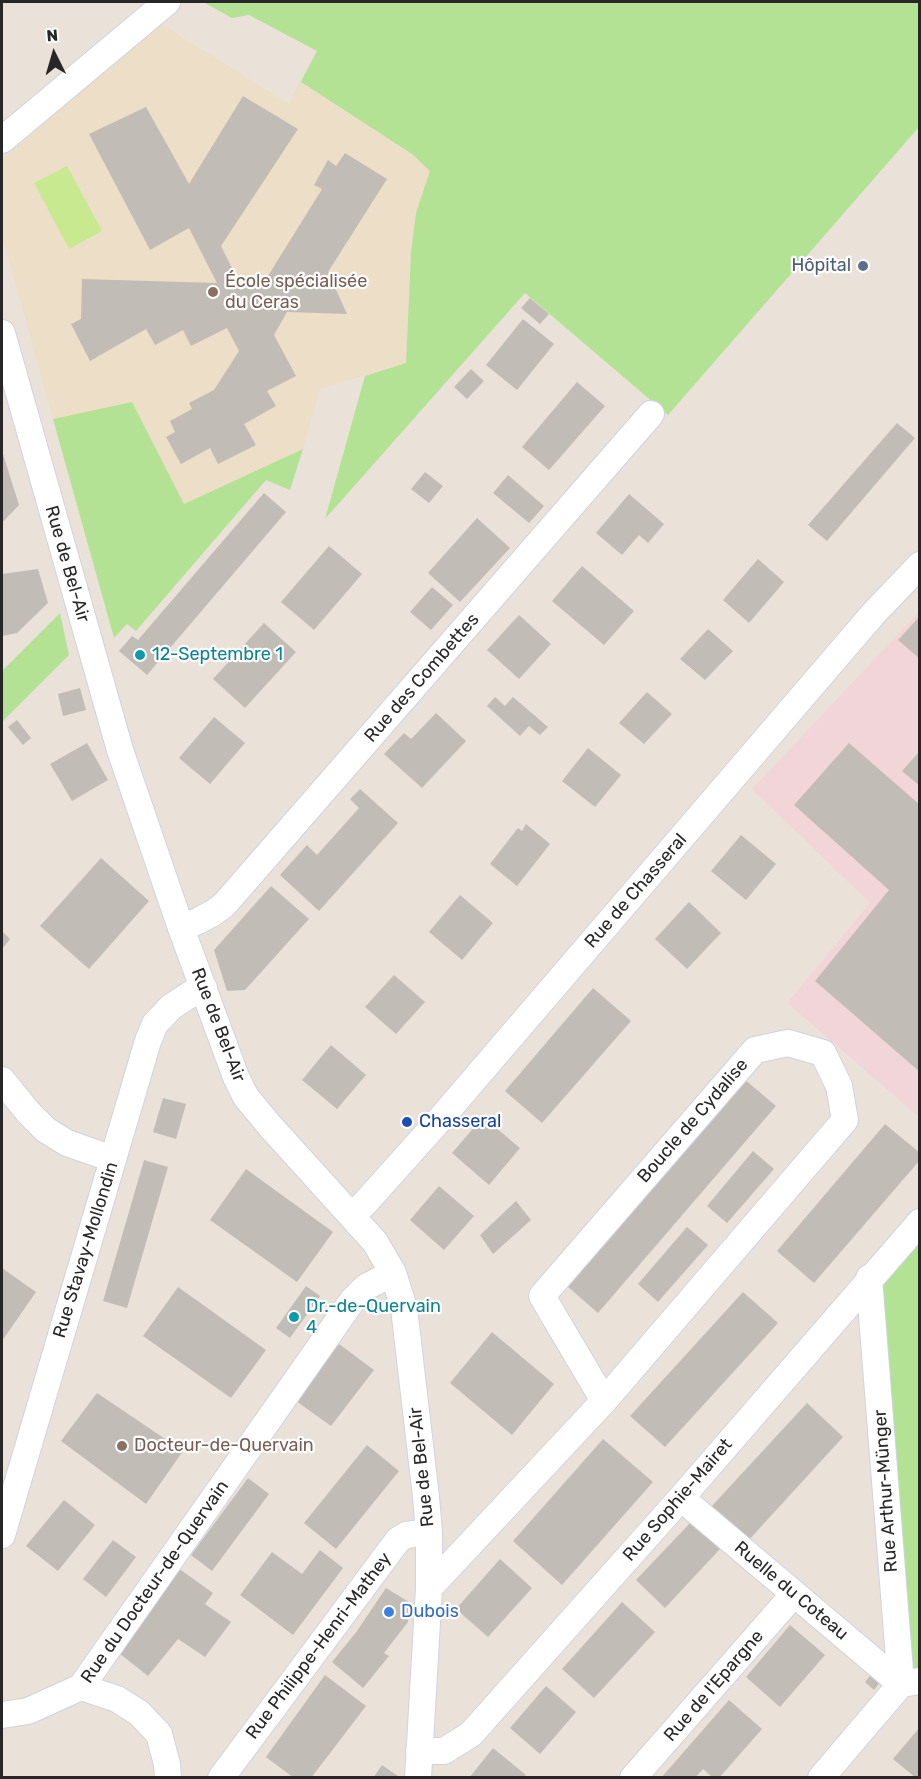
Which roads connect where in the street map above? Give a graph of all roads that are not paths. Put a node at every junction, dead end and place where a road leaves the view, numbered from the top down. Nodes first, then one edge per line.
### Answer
1 (167, 2) edge
2 (2, 140) edge
3 (2, 333) edge
4 (5, 359) edge
5 (651, 414) dead end
6 (920, 565) edge
7 (181, 928) junction
8 (204, 988) junction
9 (2, 1080) edge
10 (113, 1159) junction
11 (352, 1216) junction
12 (920, 1222) edge
13 (393, 1273) junction
14 (869, 1278) junction
15 (604, 1401) junction
16 (681, 1498) junction
17 (429, 1532) junction
18 (2, 1535) edge
19 (429, 1588) junction
20 (794, 1594) junction
21 (910, 1683) edge
22 (81, 1687) junction
23 (2, 1714) edge
24 (420, 1751) junction
25 (168, 1778) edge
26 (221, 1778) edge
27 (418, 1778) edge
28 (633, 1778) edge
29 (822, 1778) edge

1 - 2 street
3 - 4 street, Rue de Bel-Air
4 - 7 street, Rue de Bel-Air
5 - 7 street, Rue des Combettes
6 - 11 street, Rue de Chasseral
7 - 8 street, Rue de Bel-Air
8 - 10 street, Rue Stavay-Mollondin
8 - 11 street, Rue de Bel-Air
9 - 10 street
10 - 18 street, Rue Stavay-Mollondin
11 - 13 street, Rue de Bel-Air
12 - 14 street, Rue Sophie-Mairet
13 - 17 street, Rue de Bel-Air
13 - 22 street, Rue du Docteur-de-Quervain
14 - 16 street, Rue Sophie-Mairet
14 - 21 street, Rue Arthur-Münger
15 - 15 street, Boucle de Cydalise
15 - 19 street, Boucle de Cydalise
16 - 20 street, Ruelle du Coteau
16 - 24 street, Rue Sophie-Mairet
17 - 19 street, Rue de Bel-Air
17 - 26 street, Rue Philippe-Henri-Mathey
19 - 24 street, Rue de Bel-Air
20 - 21 street, Ruelle du Coteau
20 - 28 street, Rue de l'Epargne
21 - 29 street
22 - 23 street, Rue du Docteur-de-Quervain
22 - 25 street
24 - 27 street, Rue de Bel-Air

